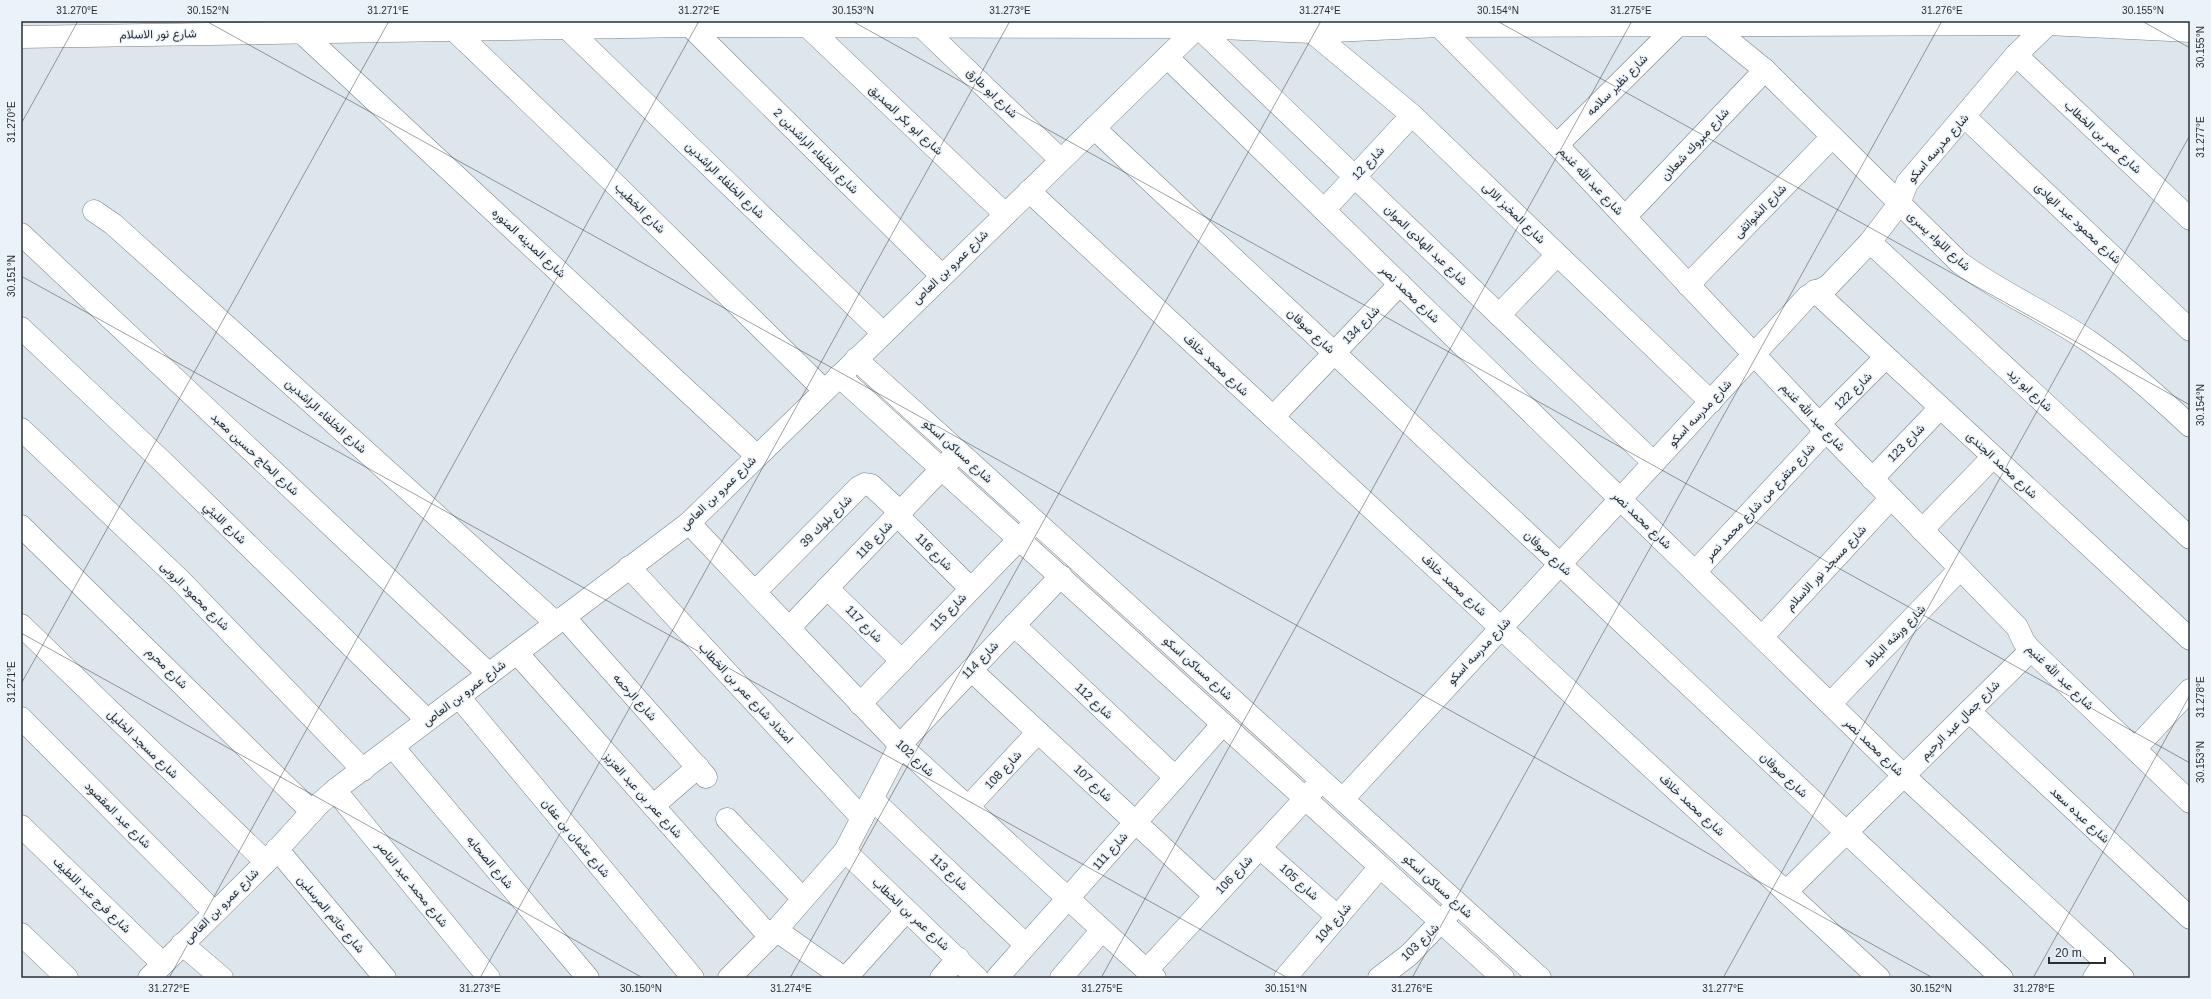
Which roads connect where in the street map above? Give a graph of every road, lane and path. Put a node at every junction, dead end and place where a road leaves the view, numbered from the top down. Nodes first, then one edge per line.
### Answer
1 (1201, 24) edge
2 (2048, 24) junction
3 (690, 26) junction
4 (807, 26) junction
5 (1439, 26) junction
6 (1677, 26) junction
7 (1711, 26) junction
8 (922, 27) junction
9 (567, 28) junction
10 (453, 29) junction
11 (300, 31) junction
12 (2190, 31) edge
13 (1312, 32) junction
14 (21, 38) edge
15 (2016, 56) junction
16 (1167, 57) junction
17 (1765, 70) junction
18 (1412, 115) junction
19 (1965, 117) junction
20 (1094, 128) junction
21 (1832, 137) junction
22 (1557, 145) junction
23 (1061, 160) junction
24 (1355, 177) junction
25 (1029, 191) junction
26 (1899, 204) junction
27 (1324, 210) junction
28 (94, 211) dead end
29 (1005, 214) junction
30 (1625, 217) junction
31 (2190, 219) edge
32 (21, 234) edge
33 (1870, 242) junction
34 (1557, 255) junction
35 (942, 276) junction
36 (1400, 284) junction
37 (1688, 285) junction
38 (1815, 291) junction
39 (1499, 315) junction
40 (21, 328) edge
41 (2190, 330) edge
42 (883, 333) junction
43 (1334, 353) junction
44 (1754, 355) junction
45 (1886, 357) junction
46 (856, 359) junction
47 (831, 383) junction
48 (1710, 402) junction
49 (1940, 408) junction
50 (1273, 417) junction
51 (2190, 426) edge
52 (1822, 428) junction
53 (21, 429) edge
54 (959, 451) junction
55 (757, 456) junction
56 (1993, 457) junction
57 (1654, 463) junction
58 (941, 469) junction
59 (1872, 478) junction
60 (1891, 498) junction
61 (1620, 499) junction
62 (899, 513) junction
63 (1036, 521) junction
64 (689, 523) junction
65 (21, 526) edge
66 (1922, 530) junction
67 (2190, 538) edge
68 (1019, 539) junction
69 (1560, 564) junction
70 (629, 568) junction
71 (1960, 569) junction
72 (1695, 572) junction
73 (1061, 576) junction
74 (827, 588) junction
75 (971, 589) junction
76 (755, 592) junction
77 (560, 620) junction
78 (21, 625) edge
79 (1014, 625) junction
80 (789, 628) junction
81 (1500, 628) junction
82 (1159, 633) junction
83 (1762, 637) junction
84 (2190, 639) edge
85 (1141, 650) junction
86 (2031, 650) junction
87 (517, 653) junction
88 (902, 661) junction
89 (971, 670) junction
90 (490, 674) junction
91 (2190, 690) edge
92 (459, 697) junction
93 (860, 704) junction
94 (1830, 704) junction
95 (1969, 711) junction
96 (21, 718) edge
97 (427, 720) junction
98 (1223, 724) junction
99 (1038, 732) junction
100 (900, 745) junction
101 (393, 747) junction
102 (2134, 749) junction
103 (363, 770) junction
104 (1904, 776) junction
105 (1175, 777) junction
106 (1322, 780) junction
107 (335, 790) junction
108 (872, 798) junction
109 (1305, 799) junction
110 (1343, 799) junction
111 (2190, 802) edge
112 (653, 806) junction
113 (968, 807) junction
114 (312, 812) junction
115 (862, 818) junction
116 (727, 819) dead end
117 (1135, 822) junction
118 (21, 826) edge
119 (1846, 833) junction
120 (1260, 848) junction
121 (845, 851) junction
122 (271, 855) junction
123 (1380, 867) junction
124 (1786, 892) junction
125 (1215, 896) junction
126 (1068, 898) junction
127 (803, 899) junction
128 (1457, 903) junction
129 (906, 911) junction
130 (214, 912) junction
131 (1338, 917) junction
132 (2190, 918) edge
133 (1441, 922) junction
134 (1102, 930) junction
135 (773, 933) junction
136 (21, 934) edge
137 (182, 944) junction
138 (1026, 945) junction
139 (958, 958) junction
140 (2100, 970) edge
141 (156, 971) edge
142 (1151, 974) edge
143 (1065, 977) edge
144 (67, 978) edge
145 (222, 978) edge
146 (385, 978) edge
147 (488, 978) edge
148 (588, 978) edge
149 (694, 978) edge
150 (729, 978) edge
151 (845, 978) edge
152 (941, 978) edge
153 (977, 978) edge
154 (997, 978) edge
155 (1285, 978) edge
156 (1379, 978) edge
157 (1503, 978) edge
158 (1540, 978) edge
159 (1879, 978) edge
160 (2002, 978) edge
161 (2123, 978) edge

1 - 8 street, شارع نور الاسلام
1 - 13 street, شارع نور الاسلام
1 - 16 street, شارع عمرو بن العاص
1 - 24 street, شارع عبد الهادى الموان
2 - 7 street, شارع نور الاسلام
2 - 12 street, شارع نور الاسلام
2 - 15 street, شارع مدرسه اسكو
3 - 4 street, شارع نور الاسلام
3 - 9 street, شارع نور الاسلام
3 - 35 street, شارع الخلفاء الراشدين 2
4 - 8 street, شارع نور الاسلام
4 - 29 street, شارع ابو بكر الصديق
5 - 6 street, شارع نور الاسلام
5 - 13 street, شارع نور الاسلام
5 - 22 street, شارع عبد الله غنيم
6 - 7 street, شارع نور الاسلام
6 - 22 street, شارع نظير سلامه
7 - 17 street, شارع اللواء يسرى
8 - 23 street, شارع ابو طارق
9 - 10 street, شارع نور الاسلام
9 - 42 street, شارع الخلفاء الراشدين
10 - 11 street, شارع نور الاسلام
10 - 47 street, شارع الخطيب
11 - 14 street, شارع نور الاسلام
11 - 55 street, شارع المدينه المنوره
13 - 18 street, شارع المخبز الالى
15 - 19 street, شارع مدرسه اسكو
15 - 31 street, شارع عمر بن الخطاب
16 - 20 street, شارع عمرو بن العاص
16 - 27 street, شارع محمد نصر
17 - 21 street, شارع اللواء يسرى
17 - 30 street, شارع مبروك شعلان
18 - 24 street, شارع 12
18 - 34 street, شارع المخبز الالى
19 - 26 street, شارع مدرسه اسكو
19 - 41 street, شارع محمود عبد الهادى
20 - 23 street, شارع عمرو بن العاص
20 - 43 street, شارع صوفان
21 - 26 street, شارع اللواء يسرى
21 - 37 street, شارع الشواتفى
22 - 30 street, شارع عبد الله غنيم
23 - 25 street, شارع عمرو بن العاص
24 - 27 street, شارع 12
24 - 39 street, شارع عبد الهادى الموان
25 - 29 street, شارع عمرو بن العاص
25 - 50 street, شارع محمد خلاف
26 - 33 street, شارع مدرسه اسكو
26 - 51 street, شارع اللواء يسرى
27 - 36 street, شارع محمد نصر
28 - 77 street, شارع الخلفاء الراشدين
29 - 35 street, شارع عمرو بن العاص
30 - 37 street, شارع عبد الله غنيم
32 - 90 street, شارع الحاج حسين معبد
33 - 38 street, شارع مدرسه اسكو
33 - 67 street, شارع ابو زيد
34 - 39 street
34 - 48 street, شارع المخبز الالى
35 - 42 street, شارع عمرو بن العاص
36 - 43 street, شارع 134
36 - 61 street, شارع محمد نصر
37 - 44 street, شارع عبد الله غنيم
38 - 44 street, شارع مدرسه اسكو
38 - 45 street, شارع محمد الجندى
39 - 57 street, شارع عبد الهادى الموان
40 - 97 street, شارع الليثي
42 - 46 street, شارع عمرو بن العاص
43 - 50 street, شارع 134
43 - 69 street, شارع صوفان
44 - 48 street, شارع مدرسه اسكو
44 - 52 street, شارع عبد الله غنيم
45 - 49 street, شارع محمد الجندى
45 - 52 street, شارع 122
46 - 47 street, شارع عمرو بن العاص
46 - 54 street, شارع مساكن اسكو
47 - 55 street, شارع عمرو بن العاص
47 - 58 street, شارع مساكن اسكو
48 - 57 street, شارع مدرسه اسكو
49 - 56 street, شارع محمد الجندى
49 - 59 street, شارع 123
50 - 81 street, شارع محمد خلاف
52 - 59 street, شارع عبد الله غنيم
52 - 72 street, شارع متفرع من شارع محمد نصر
53 - 103 street, شارع محمود الروبى
54 - 58 street, شارع 118
54 - 63 street, شارع مساكن اسكو
55 - 64 street, شارع عمرو بن العاص
56 - 66 street
56 - 84 street, شارع محمد الجندى
57 - 61 street, شارع مدرسه اسكو
58 - 62 street, شارع 118
58 - 68 street, شارع مساكن اسكو
59 - 60 street, شارع عبد الله غنيم
60 - 66 street, شارع عبد الله غنيم
60 - 83 street, شارع مسجد نور الاسلام
61 - 69 street, شارع مدرسه اسكو
61 - 72 street, شارع محمد نصر
62 - 74 street, شارع 118
62 - 75 street, شارع 116
62 - 76 street, شارع بلوك 39
63 - 68 street, شارع 115
63 - 82 street, شارع مساكن اسكو
64 - 70 street, شارع عمرو بن العاص
64 - 76 street, شارع 102
65 - 114 street, شارع محرم
66 - 71 street, شارع عبد الله غنيم
68 - 73 street, شارع مساكن اسكو
68 - 75 street, شارع 115
69 - 81 street, شارع مدرسه اسكو
69 - 119 street, شارع صوفان
70 - 77 street, شارع عمرو بن العاص
70 - 115 street, امتداد شارع عمر بن الخطاب
71 - 86 street, شارع عبد الله غنيم
71 - 94 street, شارع ورشه البلاط
72 - 83 street, شارع محمد نصر
73 - 79 street, شارع 114
73 - 85 street, شارع مساكن اسكو
74 - 80 street, شارع 118
74 - 88 street, شارع 117
75 - 88 street, شارع 115
76 - 80 street, شارع 102
77 - 87 street, شارع عمرو بن العاص
77 - 112 street, شارع الرحمه
78 - 122 street, شارع مسجد الخليل
79 - 89 street, شارع 114
79 - 105 street, شارع 112
80 - 93 street, شارع 102
81 - 110 street, شارع مدرسه اسكو
81 - 124 street, شارع محمد خلاف
82 - 85 street
82 - 106 street, شارع مساكن اسكو
83 - 94 street, شارع محمد نصر
85 - 98 street, شارع مساكن اسكو
86 - 95 street, شارع جمال عبد الرحيم
86 - 102 street, شارع عبد الله غنيم
87 - 90 street, شارع عمرو بن العاص
87 - 112 street, شارع عمر بن عبد العزيز
88 - 93 street, شارع 115
89 - 99 street, شارع 107
89 - 100 street, شارع 114
90 - 92 street, شارع عمرو بن العاص
91 - 102 street
92 - 97 street, شارع عمرو بن العاص
92 - 149 street, شارع عثمان بن عفان
93 - 100 street, شارع 102
94 - 104 street, شارع محمد نصر
95 - 104 street, شارع جمال عبد الرحيم
95 - 132 street, شارع عبده سعد
96 - 130 street, شارع عبد المقصود
97 - 101 street, شارع عمرو بن العاص
98 - 105 street, شارع 111
98 - 109 street, شارع مساكن اسكو
99 - 113 street, شارع 108
99 - 117 street, شارع 107
100 - 108 street, شارع 114
100 - 113 street, شارع 102
101 - 103 street, شارع عمرو بن العاص
101 - 148 street, شارع الصحابه
102 - 111 street, شارع عبد الله غنيم
103 - 107 street, شارع عمرو بن العاص
104 - 119 street, شارع جمال عبد الرحيم
104 - 140 street, شارع محمد نصر
105 - 117 street, شارع 111
106 - 109 street, شارع 106
106 - 110 street, شارع مساكن اسكو
107 - 114 street, شارع عمرو بن العاص
107 - 147 street, شارع محمد عبد الناصر
108 - 115 street, شارع 114
108 - 138 street, شارع 113
109 - 120 street, شارع 106
109 - 123 street, شارع مساكن اسكو
110 - 128 street, شارع مساكن اسكو
112 - 135 street, شارع عمر بن عبد العزيز
113 - 126 street, شارع 102
114 - 122 street, شارع عمرو بن العاص
115 - 121 street, شارع 114
116 - 127 street
117 - 125 street, شارع 107
117 - 126 street, شارع 111
118 - 141 street, شارع فرج عبد اللطيف
119 - 124 street, شارع جمال عبد الرحيم
119 - 160 street, شارع صوفان
120 - 125 street, شارع 106
120 - 131 street, شارع 105
121 - 127 street, شارع 114
121 - 129 street, شارع عمر بن الخطاب
122 - 130 street, شارع عمرو بن العاص
122 - 146 street, شارع خاتم المرسلين
123 - 131 street, شارع 104
123 - 133 street, شارع مساكن اسكو
124 - 159 street, شارع محمد خلاف
125 - 142 street, شارع 106
126 - 134 street, شارع 102
126 - 138 street, شارع 111
127 - 135 street, شارع 114
128 - 133 street, شارع 103
128 - 158 street, شارع مساكن اسكو
129 - 139 street, شارع عمر بن الخطاب
129 - 151 street
130 - 137 street, شارع عمرو بن العاص
131 - 155 street, شارع 104
133 - 156 street, شارع 103
133 - 157 street, شارع مساكن اسكو
134 - 142 street, شارع 102
134 - 143 street
135 - 150 street, شارع 114
135 - 151 street
136 - 144 street
137 - 141 street, شارع عمرو بن العاص
137 - 145 street
138 - 154 street, شارع 111
139 - 152 street
139 - 153 street, شارع عمر بن الخطاب
140 - 161 street, شارع محمد نصر

